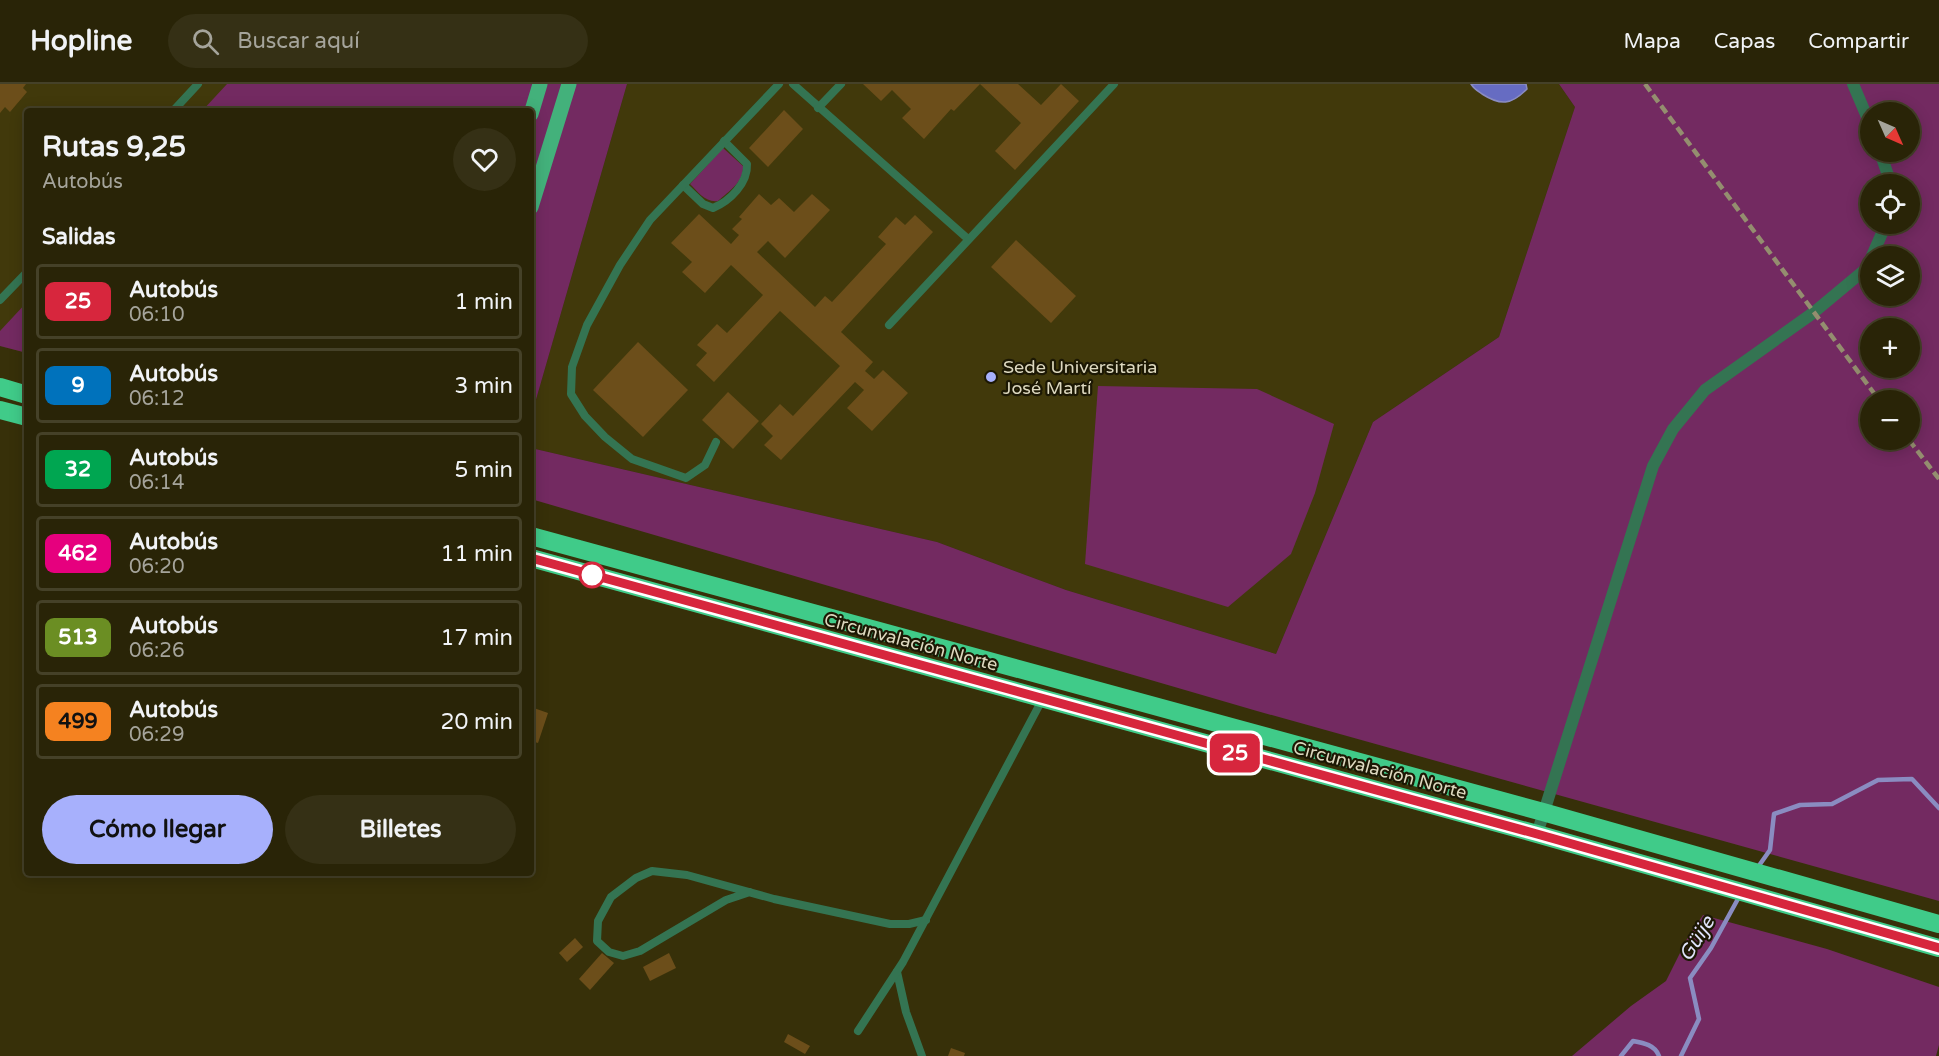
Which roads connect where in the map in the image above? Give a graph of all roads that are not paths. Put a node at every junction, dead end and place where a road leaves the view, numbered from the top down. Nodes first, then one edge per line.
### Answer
1 (198, 84) edge
2 (540, 84) edge
3 (569, 84) edge
4 (779, 84) edge
5 (793, 84) edge
6 (841, 84) edge
7 (1114, 84) edge
8 (1853, 84) edge
9 (1861, 102) edge
10 (176, 108) edge
11 (533, 108) edge
12 (818, 108) junction
13 (724, 141) junction
14 (683, 185) junction
15 (534, 197) edge
16 (968, 239) junction
17 (1860, 274) edge
18 (24, 275) edge
19 (0, 300) edge
20 (889, 325) dead end
21 (0, 387) edge
22 (24, 394) edge
23 (0, 410) edge
24 (24, 416) edge
25 (716, 442) dead end
26 (534, 537) edge
27 (534, 559) edge
28 (1042, 700) junction
29 (1543, 812) junction
30 (1537, 834) junction
31 (750, 892) junction
32 (926, 920) junction
33 (1939, 924) edge
34 (1939, 948) edge
35 (897, 972) junction
36 (858, 1031) dead end
37 (922, 1056) edge

1 - 10 lane
2 - 11 main road
3 - 15 main road
4 - 13 lane
5 - 12 lane
6 - 12 lane
7 - 16 lane
8 - 9 street
12 - 16 lane
13 - 14 lane
13 - 14 lane
14 - 25 lane
16 - 20 lane
17 - 29 street
18 - 19 lane
21 - 22 highway
23 - 24 highway
26 - 29 highway, Circunvalación Norte
27 - 28 highway, Circunvalación Norte
28 - 30 highway, Circunvalación Norte
28 - 32 lane
29 - 30 street
29 - 33 highway, Circunvalación Norte
30 - 34 highway, Circunvalación Norte
31 - 31 lane
31 - 32 lane
32 - 35 lane
35 - 36 lane
35 - 37 lane

